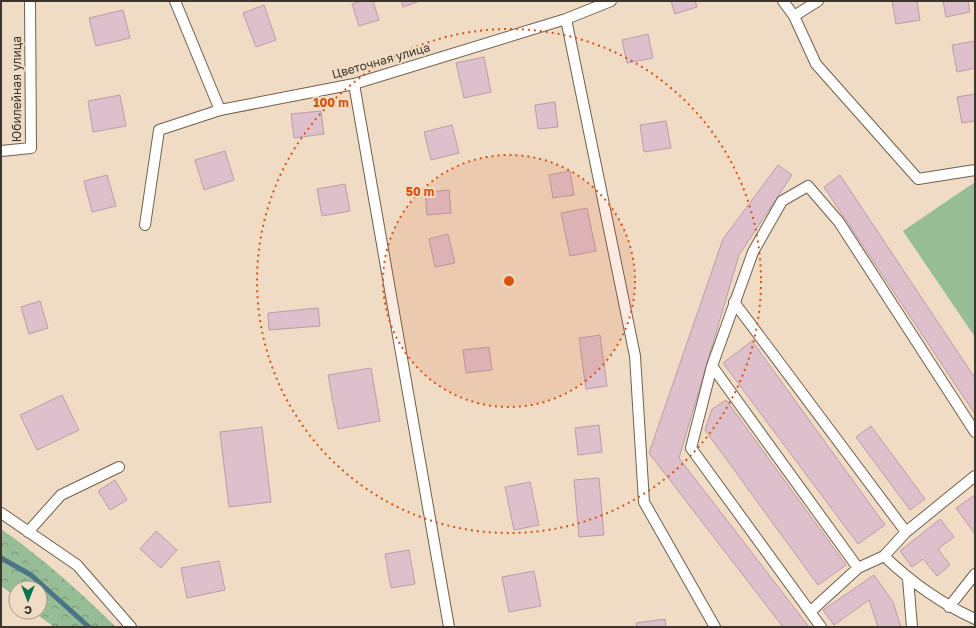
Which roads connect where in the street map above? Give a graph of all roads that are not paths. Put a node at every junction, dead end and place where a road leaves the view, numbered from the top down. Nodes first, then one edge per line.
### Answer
1 (30, 1) edge
2 (175, 1) edge
3 (611, 1) edge
4 (783, 1) edge
5 (818, 1) edge
6 (794, 16) junction
7 (566, 19) junction
8 (354, 84) junction
9 (220, 110) junction
10 (1, 151) edge
11 (975, 170) edge
12 (145, 225) dead end
13 (734, 302) junction
14 (712, 366) junction
15 (975, 432) edge
16 (119, 467) dead end
17 (975, 476) edge
18 (1, 513) edge
19 (28, 532) junction
20 (906, 532) junction
21 (884, 556) junction
22 (858, 568) junction
23 (975, 574) edge
24 (908, 579) junction
25 (949, 607) junction
26 (811, 611) junction
27 (975, 619) edge
28 (131, 627) edge
29 (449, 627) edge
30 (715, 627) edge
31 (821, 627) edge
32 (912, 627) edge

1 - 10 lane, Юбилейная улица
2 - 9 lane
3 - 7 lane, Цветочная улица
4 - 6 lane
5 - 6 lane
6 - 11 lane
7 - 8 lane, Цветочная улица
7 - 30 lane
8 - 9 lane, Цветочная улица
8 - 29 lane
9 - 12 lane, Цветочная улица
13 - 14 lane
13 - 15 lane
13 - 20 lane
14 - 22 lane
14 - 26 lane
16 - 19 lane
17 - 20 lane
18 - 19 lane
19 - 28 lane
20 - 21 lane
21 - 22 lane
21 - 24 lane
22 - 26 lane
23 - 25 lane
24 - 25 lane
24 - 32 lane
25 - 27 lane
26 - 31 lane

